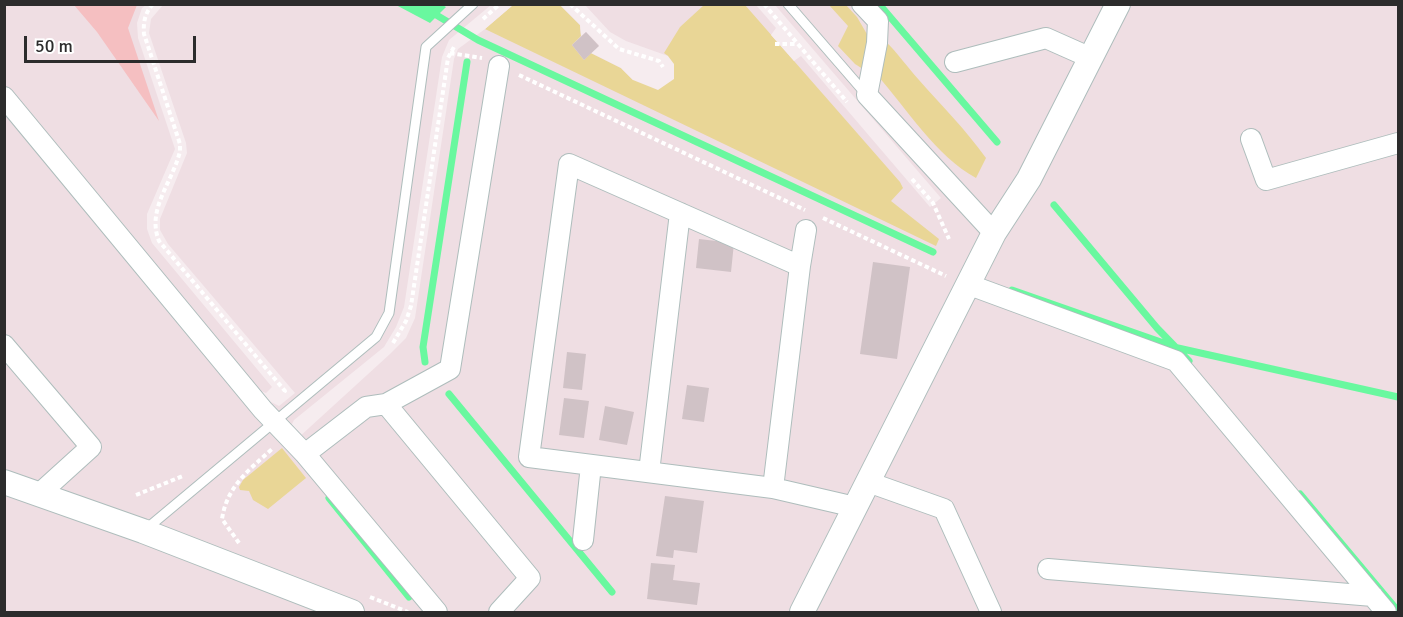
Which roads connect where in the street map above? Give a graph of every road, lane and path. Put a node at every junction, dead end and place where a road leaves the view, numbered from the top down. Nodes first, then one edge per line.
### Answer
1 (153, 4) edge
2 (473, 4) edge
3 (570, 4) edge
4 (788, 4) edge
5 (862, 4) edge
6 (1118, 4) edge
7 (775, 44) dead end
8 (798, 44) dead end
9 (450, 53) dead end
10 (1091, 58) junction
11 (955, 62) dead end
12 (499, 66) junction
13 (663, 67) dead end
14 (867, 95) junction
15 (4, 97) edge
16 (1251, 139) dead end
17 (1398, 144) edge
18 (680, 213) junction
19 (811, 219) junction
20 (994, 233) junction
21 (800, 266) junction
22 (958, 280) junction
23 (4, 345) edge
24 (387, 404) junction
25 (275, 423) junction
26 (305, 454) junction
27 (591, 465) junction
28 (191, 471) dead end
29 (649, 472) junction
30 (4, 482) edge
31 (868, 482) junction
32 (773, 488) junction
33 (38, 495) junction
34 (136, 495) dead end
35 (855, 507) junction
36 (143, 531) junction
37 (232, 534) dead end
38 (583, 540) dead end
39 (1048, 569) dead end
40 (1373, 596) junction
41 (352, 612) edge
42 (437, 612) edge
43 (499, 612) edge
44 (802, 612) edge
45 (991, 612) edge
46 (1386, 612) edge

1 - 25 path
2 - 25 lane
3 - 13 path
4 - 14 lane
5 - 14 street
6 - 10 street
7 - 8 path
9 - 12 path
10 - 11 street
10 - 20 street
12 - 19 path
12 - 24 street
14 - 20 street
15 - 25 street
16 - 17 street
18 - 21 street
18 - 27 street
18 - 29 street
19 - 21 street
19 - 22 path
20 - 22 street
21 - 32 street
22 - 31 street
22 - 40 street
23 - 33 street
24 - 26 street
24 - 43 street
25 - 26 street
25 - 36 lane
25 - 37 path
26 - 42 street
27 - 29 street
27 - 38 street
28 - 34 path
29 - 32 street
30 - 33 street
31 - 35 street
31 - 45 street
32 - 35 street
33 - 36 street
35 - 44 street
36 - 41 street
39 - 40 street
40 - 46 street

